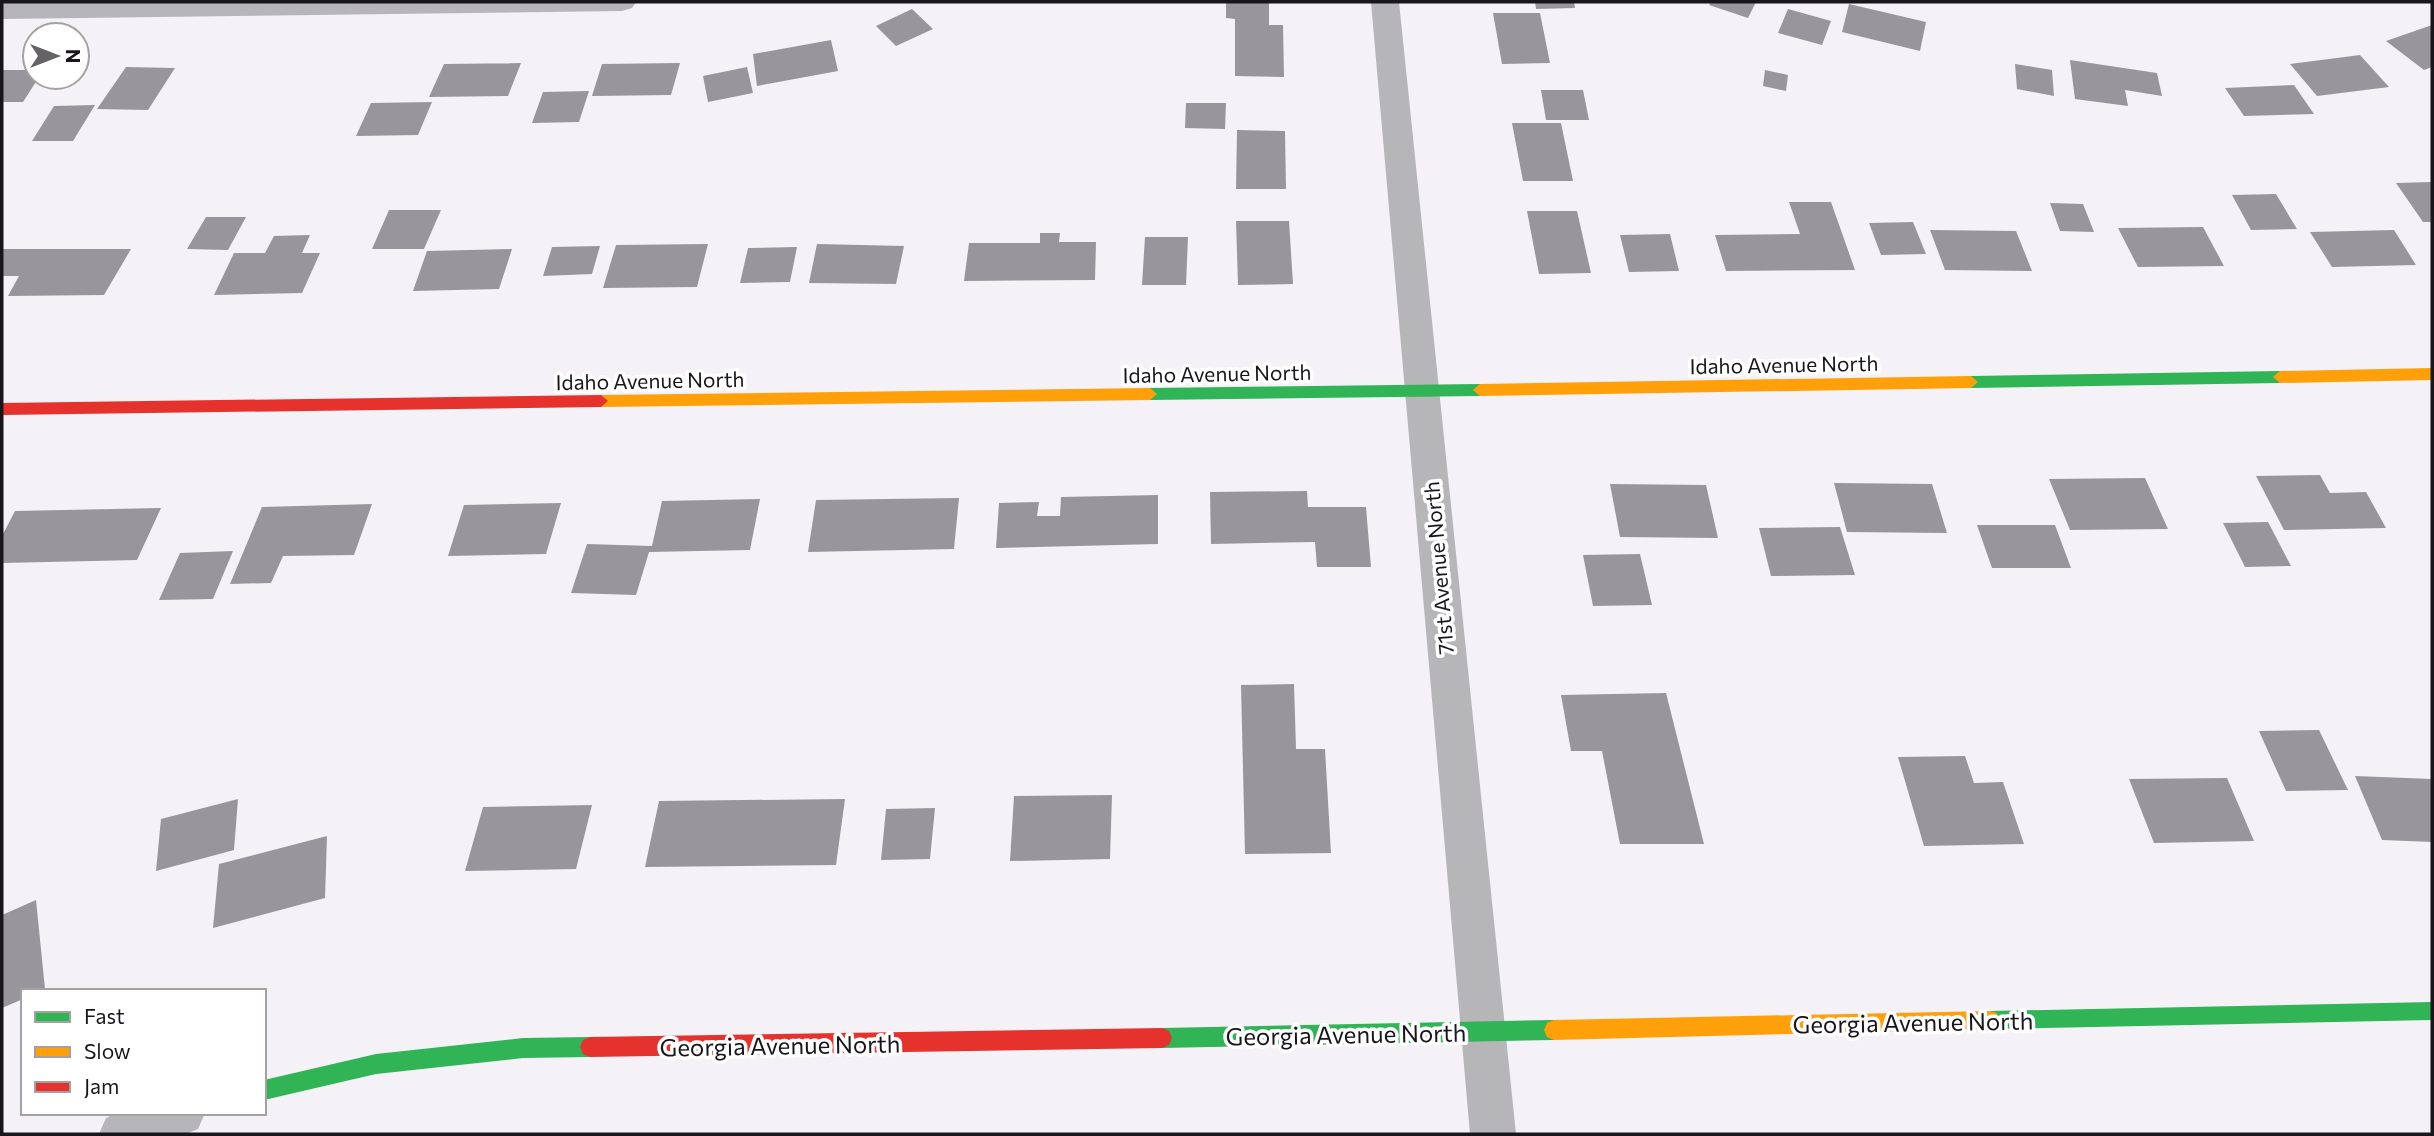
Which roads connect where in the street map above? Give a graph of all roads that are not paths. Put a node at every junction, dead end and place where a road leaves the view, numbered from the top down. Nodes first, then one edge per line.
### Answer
1 (622, 2) edge
2 (1385, 2) edge
3 (2, 10) edge
4 (2432, 374) edge
5 (1422, 391) junction
6 (2, 409) edge
7 (2432, 1011) edge
8 (1483, 1031) junction
9 (266, 1090) edge
10 (176, 1115) edge
11 (122, 1134) edge
12 (1493, 1134) edge

1 - 3 street
2 - 5 street, 71st Avenue North
4 - 5 street, Idaho Avenue North
5 - 6 street, Idaho Avenue North
5 - 8 street, 71st Avenue North
7 - 8 street, Georgia Avenue North
8 - 9 street, Georgia Avenue North
8 - 12 street, 71st Avenue North
10 - 11 street

